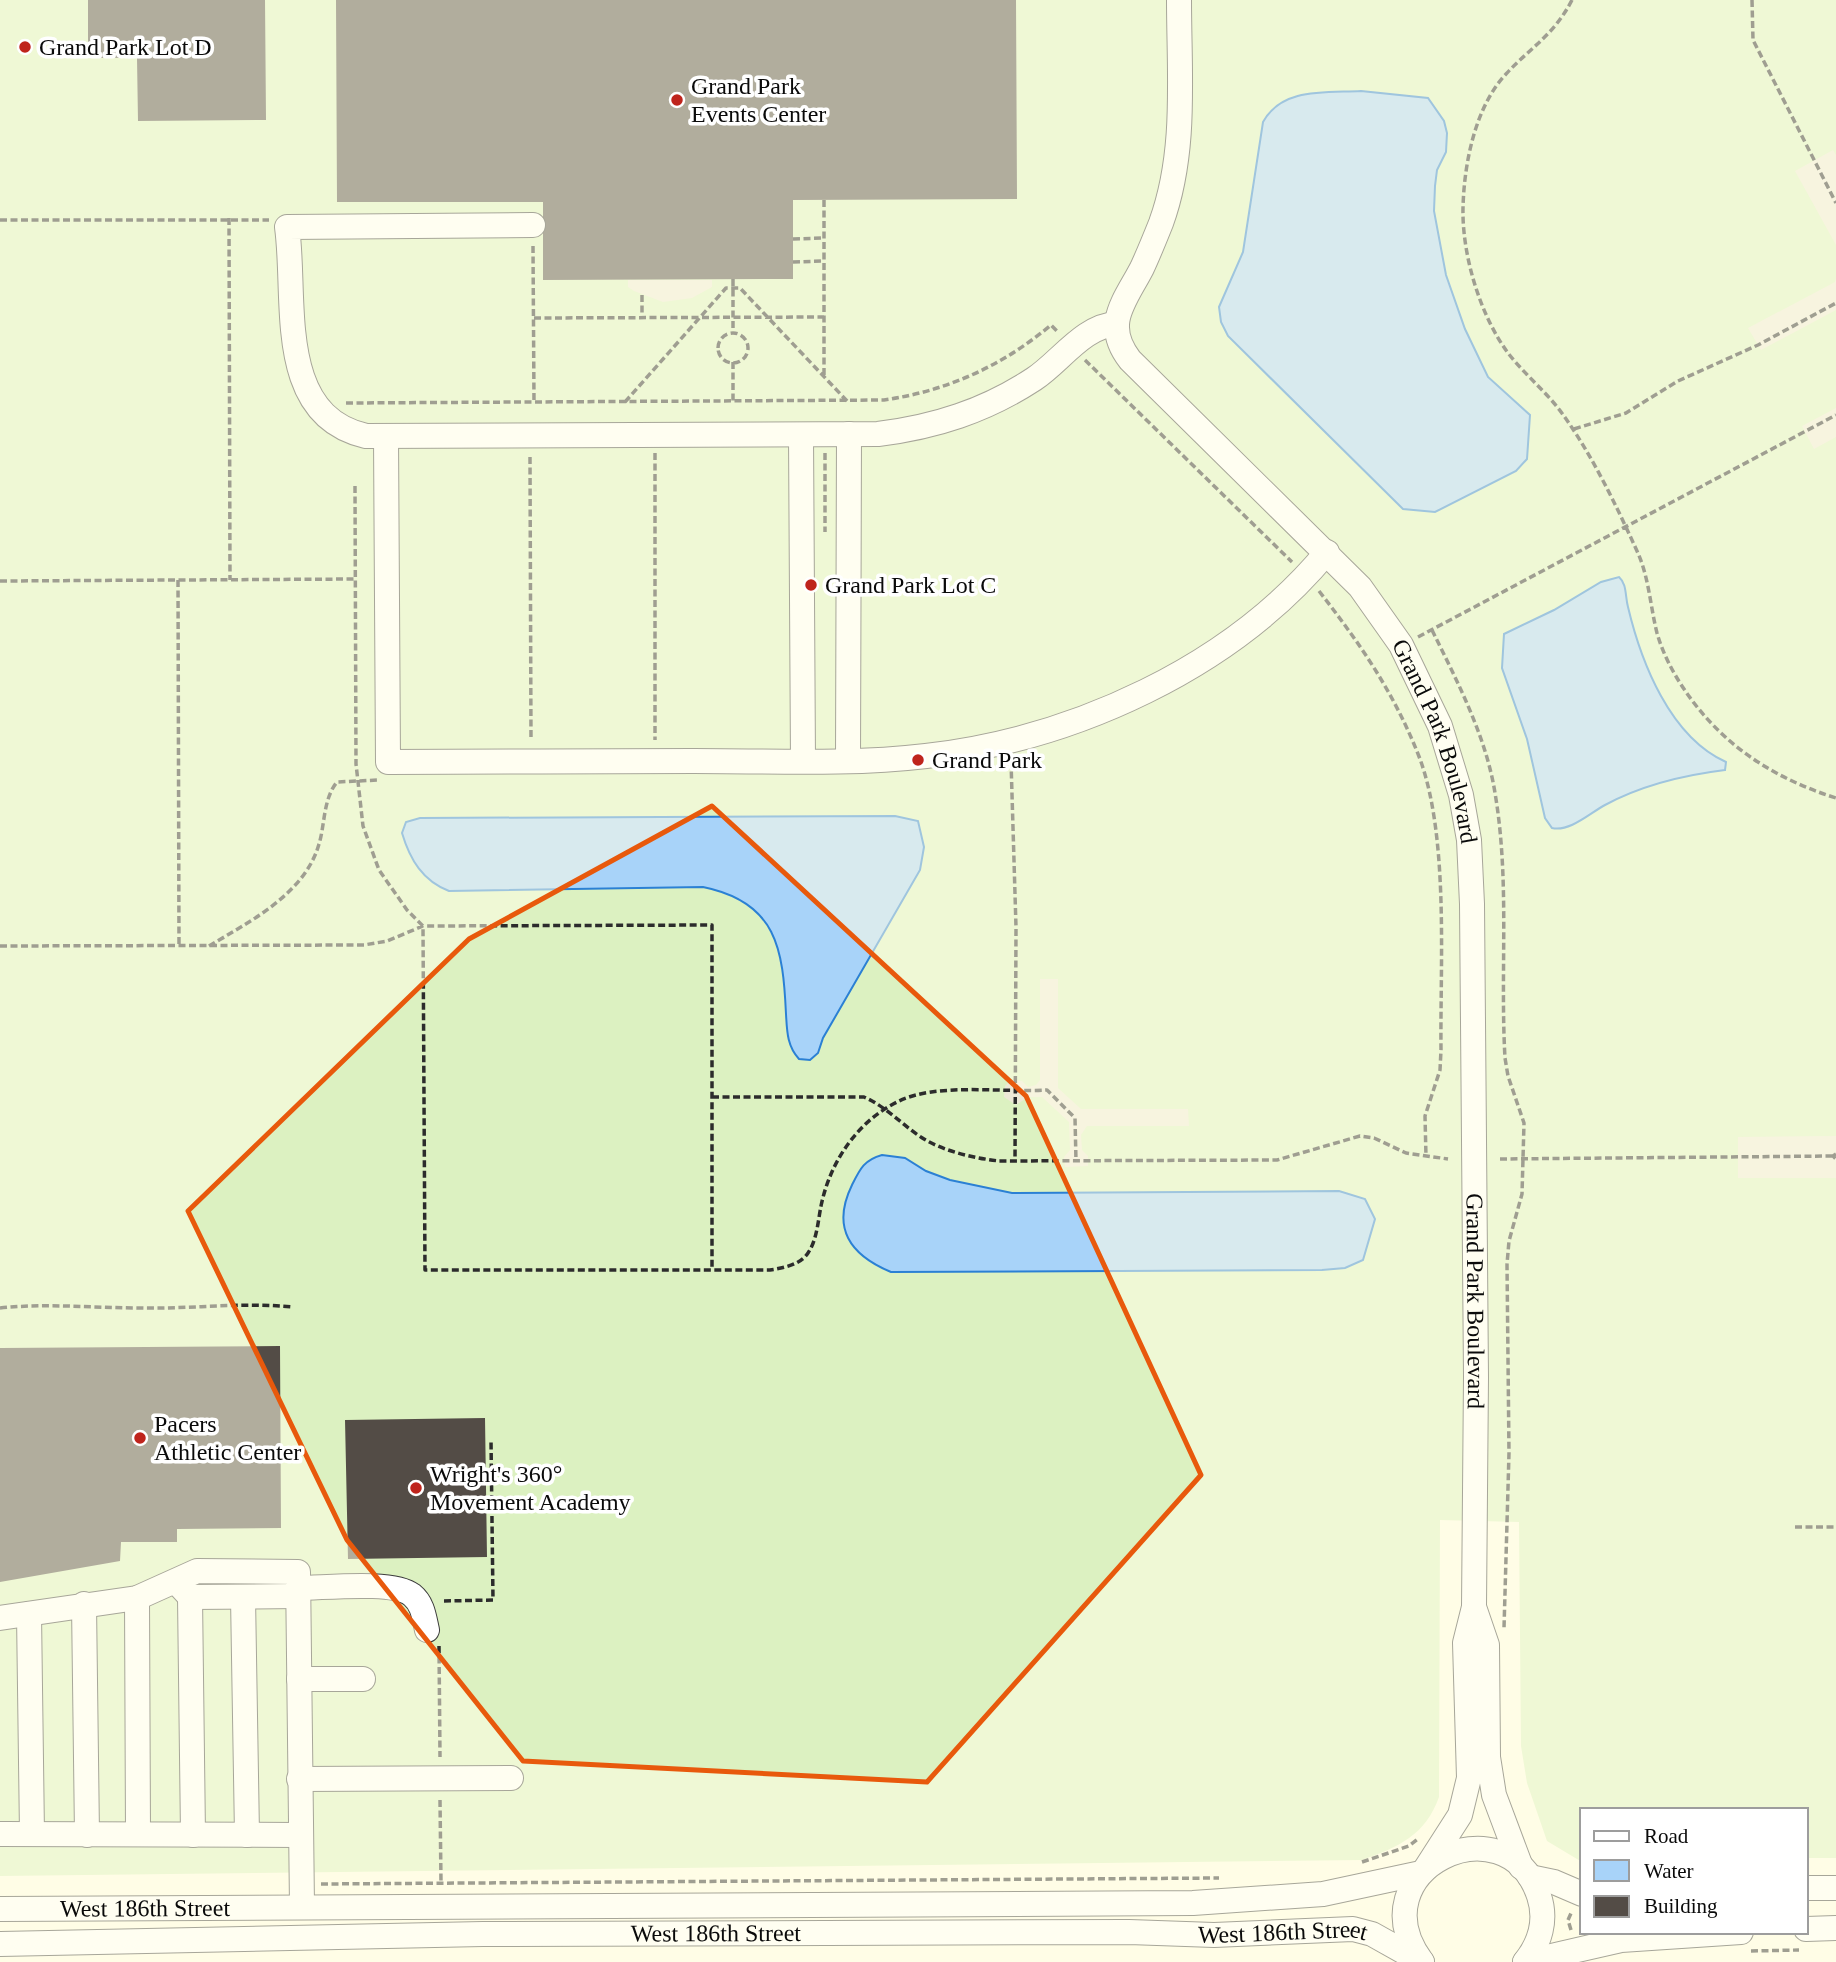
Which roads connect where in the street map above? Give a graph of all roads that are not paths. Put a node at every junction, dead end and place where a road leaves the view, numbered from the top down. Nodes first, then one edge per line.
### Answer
1 (1178, 0) edge
2 (533, 225) road end
3 (1117, 324) junction
4 (801, 435) junction
5 (849, 435) junction
6 (386, 437) junction
7 (1327, 552) junction
8 (803, 761) junction
9 (848, 761) junction
10 (298, 1585) junction
11 (183, 1590) junction
12 (243, 1597) junction
13 (137, 1598) junction
14 (84, 1604) junction
15 (1474, 1607) junction
16 (29, 1614) junction
17 (0, 1618) edge
18 (433, 1635) road end
19 (299, 1679) junction
20 (363, 1679) dead end
21 (511, 1778) dead end
22 (299, 1779) junction
23 (0, 1834) edge
24 (32, 1834) junction
25 (138, 1834) junction
26 (87, 1835) junction
27 (193, 1835) junction
28 (247, 1835) junction
29 (300, 1835) junction
30 (1424, 1870) junction
31 (1525, 1872) junction
32 (1808, 1888) edge
33 (1836, 1888) edge
34 (1580, 1893) edge
35 (301, 1895) junction
36 (0, 1909) edge
37 (1836, 1928) edge
38 (1808, 1929) edge
39 (1711, 1934) edge
40 (0, 1944) edge
41 (1422, 1962) edge
42 (1525, 1962) edge

1 - 3 street
2 - 6 street
3 - 5 street
3 - 7 street, Grand Park Boulevard
4 - 5 street
4 - 6 street
4 - 8 street
5 - 9 street
6 - 8 street
7 - 9 street
7 - 15 street, Grand Park Boulevard
8 - 9 street
10 - 11 street
10 - 12 street
10 - 18 street
10 - 19 street
11 - 12 street
11 - 13 street
11 - 27 street
12 - 28 street
13 - 14 street
13 - 25 street
14 - 16 street
14 - 26 street
15 - 30 street, Grand Park Boulevard
15 - 31 street, Grand Park Boulevard
16 - 17 street
16 - 24 street
19 - 20 street
19 - 22 street
21 - 22 street
22 - 29 street
23 - 24 street
24 - 26 street
25 - 26 street
25 - 27 street
27 - 28 street
28 - 29 street
29 - 35 street
30 - 31 street, West 186th Street
30 - 35 street, West 186th Street
30 - 41 street, Grand Park Boulevard
31 - 34 street
31 - 42 street, Grand Park Boulevard
32 - 33 street
35 - 36 street, West 186th Street
37 - 38 street
39 - 42 street
40 - 41 street, West 186th Street

